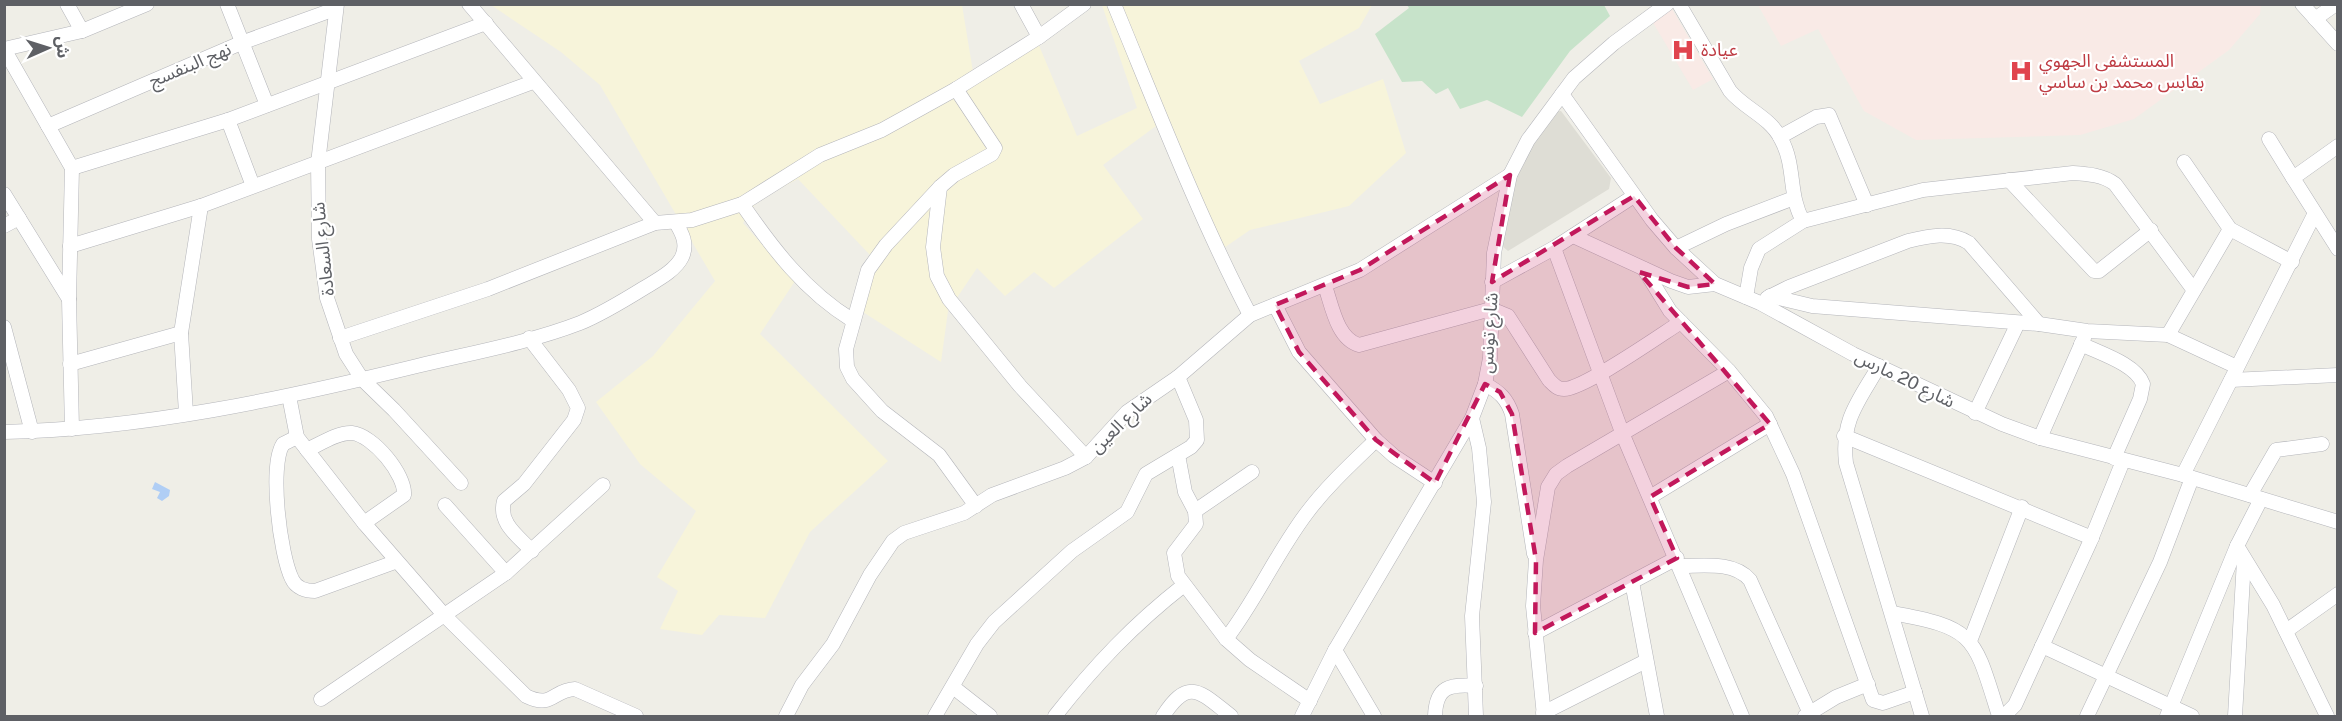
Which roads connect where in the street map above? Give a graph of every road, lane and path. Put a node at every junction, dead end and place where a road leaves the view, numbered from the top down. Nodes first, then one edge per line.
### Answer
1 (67, 4) edge
2 (147, 4) edge
3 (226, 4) edge
4 (469, 4) edge
5 (1021, 4) edge
6 (1084, 4) edge
7 (1114, 4) edge
8 (1667, 4) edge
9 (1679, 4) edge
10 (2302, 4) edge
11 (2336, 4) edge
12 (336, 7) edge
13 (2315, 19) junction
14 (486, 23) junction
15 (82, 31) junction
16 (1039, 37) junction
17 (241, 44) junction
18 (2337, 45) edge
19 (4, 49) edge
20 (327, 82) junction
21 (533, 82) junction
22 (956, 89) junction
23 (1562, 94) junction
24 (267, 105) junction
25 (228, 120) junction
26 (48, 126) junction
27 (1780, 137) junction
28 (2269, 139) dead end
29 (2337, 146) edge
30 (2184, 162) dead end
31 (318, 163) junction
32 (72, 168) junction
33 (1510, 175) junction
34 (2293, 178) junction
35 (2009, 180) junction
36 (253, 186) junction
37 (940, 187) junction
38 (4, 194) edge
39 (1634, 196) junction
40 (1794, 198) junction
41 (742, 204) junction
42 (1867, 205) junction
43 (201, 206) junction
44 (2314, 215) junction
45 (19, 218) junction
46 (1803, 221) junction
47 (655, 223) junction
48 (676, 223) junction
49 (4, 226) edge
50 (2230, 229) junction
51 (2332, 229) edge
52 (2151, 230) junction
53 (1573, 236) junction
54 (70, 246) junction
55 (1554, 248) junction
56 (1677, 248) junction
57 (2337, 249) edge
58 (2292, 262) junction
59 (1644, 269) junction
60 (1492, 282) junction
61 (1715, 284) junction
62 (1325, 286) junction
63 (2193, 289) junction
64 (1746, 297) junction
65 (69, 299) junction
66 (1765, 299) junction
67 (1275, 305) junction
68 (1491, 309) junction
69 (1250, 315) junction
70 (852, 320) junction
71 (1681, 322) junction
72 (2018, 323) junction
73 (2039, 324) junction
74 (4, 327) edge
75 (2087, 331) junction
76 (181, 333) junction
77 (2168, 335) junction
78 (340, 338) junction
79 (529, 338) junction
80 (2081, 344) junction
81 (70, 364) junction
82 (1879, 366) junction
83 (2237, 367) junction
84 (1729, 371) junction
85 (1600, 373) junction
86 (2337, 375) edge
87 (1178, 377) junction
88 (362, 380) junction
89 (2231, 380) junction
90 (1485, 384) junction
91 (289, 396) junction
92 (186, 413) junction
93 (1975, 413) junction
94 (1472, 418) junction
95 (1770, 424) junction
96 (72, 429) junction
97 (4, 432) edge
98 (32, 432) junction
99 (1623, 435) junction
100 (1844, 436) junction
101 (297, 437) junction
102 (2040, 438) junction
103 (1376, 440) junction
104 (2322, 444) dead end
105 (307, 450) junction
106 (1178, 455) junction
107 (1086, 457) junction
108 (2119, 459) junction
109 (1252, 472) dead end
110 (2188, 476) junction
111 (461, 483) dead end
112 (1435, 483) junction
113 (603, 484) dead end
114 (1650, 497) junction
115 (2255, 497) junction
116 (445, 505) dead end
117 (976, 506) junction
118 (2022, 507) junction
119 (1195, 512) junction
120 (364, 522) junction
121 (2337, 522) edge
122 (2092, 538) junction
123 (2237, 546) junction
124 (532, 551) junction
125 (2244, 559) junction
126 (1536, 560) junction
127 (395, 562) junction
128 (1679, 562) junction
129 (506, 573) junction
130 (1632, 582) junction
131 (1184, 585) junction
132 (2337, 594) edge
133 (1892, 613) junction
134 (445, 616) junction
135 (2286, 631) junction
136 (1535, 633) junction
137 (1226, 639) junction
138 (1970, 641) junction
139 (2042, 646) junction
140 (1335, 650) junction
141 (1646, 661) junction
142 (2106, 676) junction
143 (1868, 684) junction
144 (1476, 686) junction
145 (953, 687) junction
146 (1915, 692) junction
147 (321, 699) dead end
148 (1310, 700) junction
149 (2169, 712) edge
150 (1543, 715) edge
151 (1808, 715) edge
152 (636, 717) edge
153 (786, 717) edge
154 (935, 717) edge
155 (990, 717) edge
156 (1056, 717) edge
157 (1163, 717) edge
158 (1231, 717) edge
159 (1302, 717) edge
160 (1374, 717) edge
161 (1435, 717) edge
162 (1476, 717) edge
163 (1657, 717) edge
164 (1742, 717) edge
165 (1922, 717) edge
166 (1999, 717) edge
167 (2004, 717) edge
168 (2087, 717) edge
169 (2192, 717) edge
170 (2235, 717) edge
171 (2327, 717) edge

1 - 15 street
2 - 15 street
3 - 17 street
4 - 14 street
5 - 16 street
6 - 16 street
7 - 69 street
8 - 23 street, شارع تونس
9 - 27 street
10 - 13 street
11 - 13 street
12 - 17 street, نهج البنفسج
12 - 20 street, شارع السعادة
13 - 18 street
14 - 20 street
14 - 21 street
15 - 19 street
16 - 22 street
17 - 24 street
17 - 26 street, نهج البنفسج
19 - 26 street
20 - 24 street
20 - 31 street, شارع السعادة
21 - 31 street
21 - 47 street
22 - 37 street
22 - 41 street
23 - 33 street, شارع تونس
23 - 39 street, شارع 20 مارس
24 - 25 street
25 - 32 street
25 - 36 street
26 - 32 street
27 - 40 street
27 - 42 street
28 - 34 street
29 - 34 street
30 - 50 street
31 - 36 street
31 - 78 street, شارع السعادة
32 - 54 street
33 - 60 street, شارع تونس
33 - 62 street, شارع العين
34 - 44 street
35 - 42 street
35 - 52 street
35 - 52 street
36 - 43 street
37 - 70 street
37 - 107 street
38 - 45 street
39 - 53 street
39 - 56 street, شارع 20 مارس
40 - 46 street
40 - 56 street
41 - 48 street
41 - 70 street
42 - 46 street
43 - 54 street
43 - 76 street
44 - 51 street
44 - 58 street
45 - 49 street
45 - 65 street
46 - 64 street
47 - 48 street
47 - 78 street
48 - 79 street
50 - 58 street
50 - 63 street
51 - 57 street
52 - 63 street
53 - 55 street
53 - 59 street
54 - 65 street
55 - 60 street
55 - 85 street
56 - 61 street, شارع 20 مارس
58 - 83 street
59 - 61 street
59 - 71 street
60 - 68 street, شارع تونس
61 - 64 street, شارع 20 مارس
62 - 67 street, شارع العين
62 - 68 street
63 - 77 street
64 - 66 street, شارع 20 مارس
65 - 81 street
66 - 72 street
66 - 73 street
66 - 82 street, شارع 20 مارس
67 - 69 street, شارع العين
67 - 103 street
68 - 85 street
68 - 90 street, شارع تونس
69 - 87 street, شارع العين
70 - 117 street
71 - 84 street
71 - 85 street
72 - 73 street
72 - 93 street
73 - 75 street
74 - 98 street
75 - 77 street
75 - 80 street
76 - 81 street
76 - 92 street
77 - 83 street
78 - 88 street, شارع السعادة
79 - 88 street
79 - 124 street
80 - 102 street
80 - 108 street
81 - 96 street
82 - 93 street, شارع 20 مارس
82 - 100 street
83 - 89 street
84 - 95 street
84 - 99 street
85 - 99 street
86 - 89 street
87 - 106 street
87 - 107 street, شارع العين
88 - 91 street
88 - 111 street, شارع السعادة
89 - 110 street
90 - 94 street, شارع تونس
90 - 126 street
91 - 92 street
91 - 101 street
92 - 96 street
93 - 102 street, شارع 20 مارس
94 - 112 street, شارع تونس
94 - 144 street
95 - 114 street
95 - 143 street
96 - 98 street
97 - 98 street
99 - 114 street
99 - 126 street
100 - 118 street
100 - 133 street
101 - 105 street
101 - 127 street
102 - 108 street, شارع 20 مارس
103 - 112 street
103 - 137 street
104 - 115 street
105 - 120 street
105 - 120 street
106 - 119 street
106 - 145 street
107 - 117 street, شارع العين
108 - 110 street, شارع 20 مارس
108 - 122 street
109 - 119 street
110 - 115 street, شارع 20 مارس
110 - 142 street
112 - 140 street, شارع تونس
113 - 124 street
114 - 128 street
115 - 121 street, شارع 20 مارس
115 - 123 street
116 - 129 street
117 - 153 street, شارع العين
118 - 122 street
118 - 138 street
119 - 131 street
120 - 127 street
122 - 139 street
123 - 125 street
123 - 149 street
124 - 129 street
125 - 135 street
125 - 170 street
126 - 136 street
127 - 134 street
128 - 130 street
128 - 151 street
128 - 164 street
129 - 134 street
130 - 136 street
130 - 141 street
131 - 137 street
131 - 156 street
132 - 135 street
133 - 138 street
133 - 146 street
134 - 147 street
134 - 152 street
135 - 171 street
136 - 150 street
137 - 148 street
138 - 166 street
139 - 142 street
139 - 167 street
140 - 148 street, شارع تونس
140 - 160 street
141 - 150 street
141 - 163 street
142 - 149 street
142 - 168 street
143 - 146 street
143 - 151 street
144 - 161 street
144 - 162 street
145 - 154 street
145 - 155 street
146 - 165 street
148 - 159 street, شارع تونس
149 - 169 street
157 - 158 street

